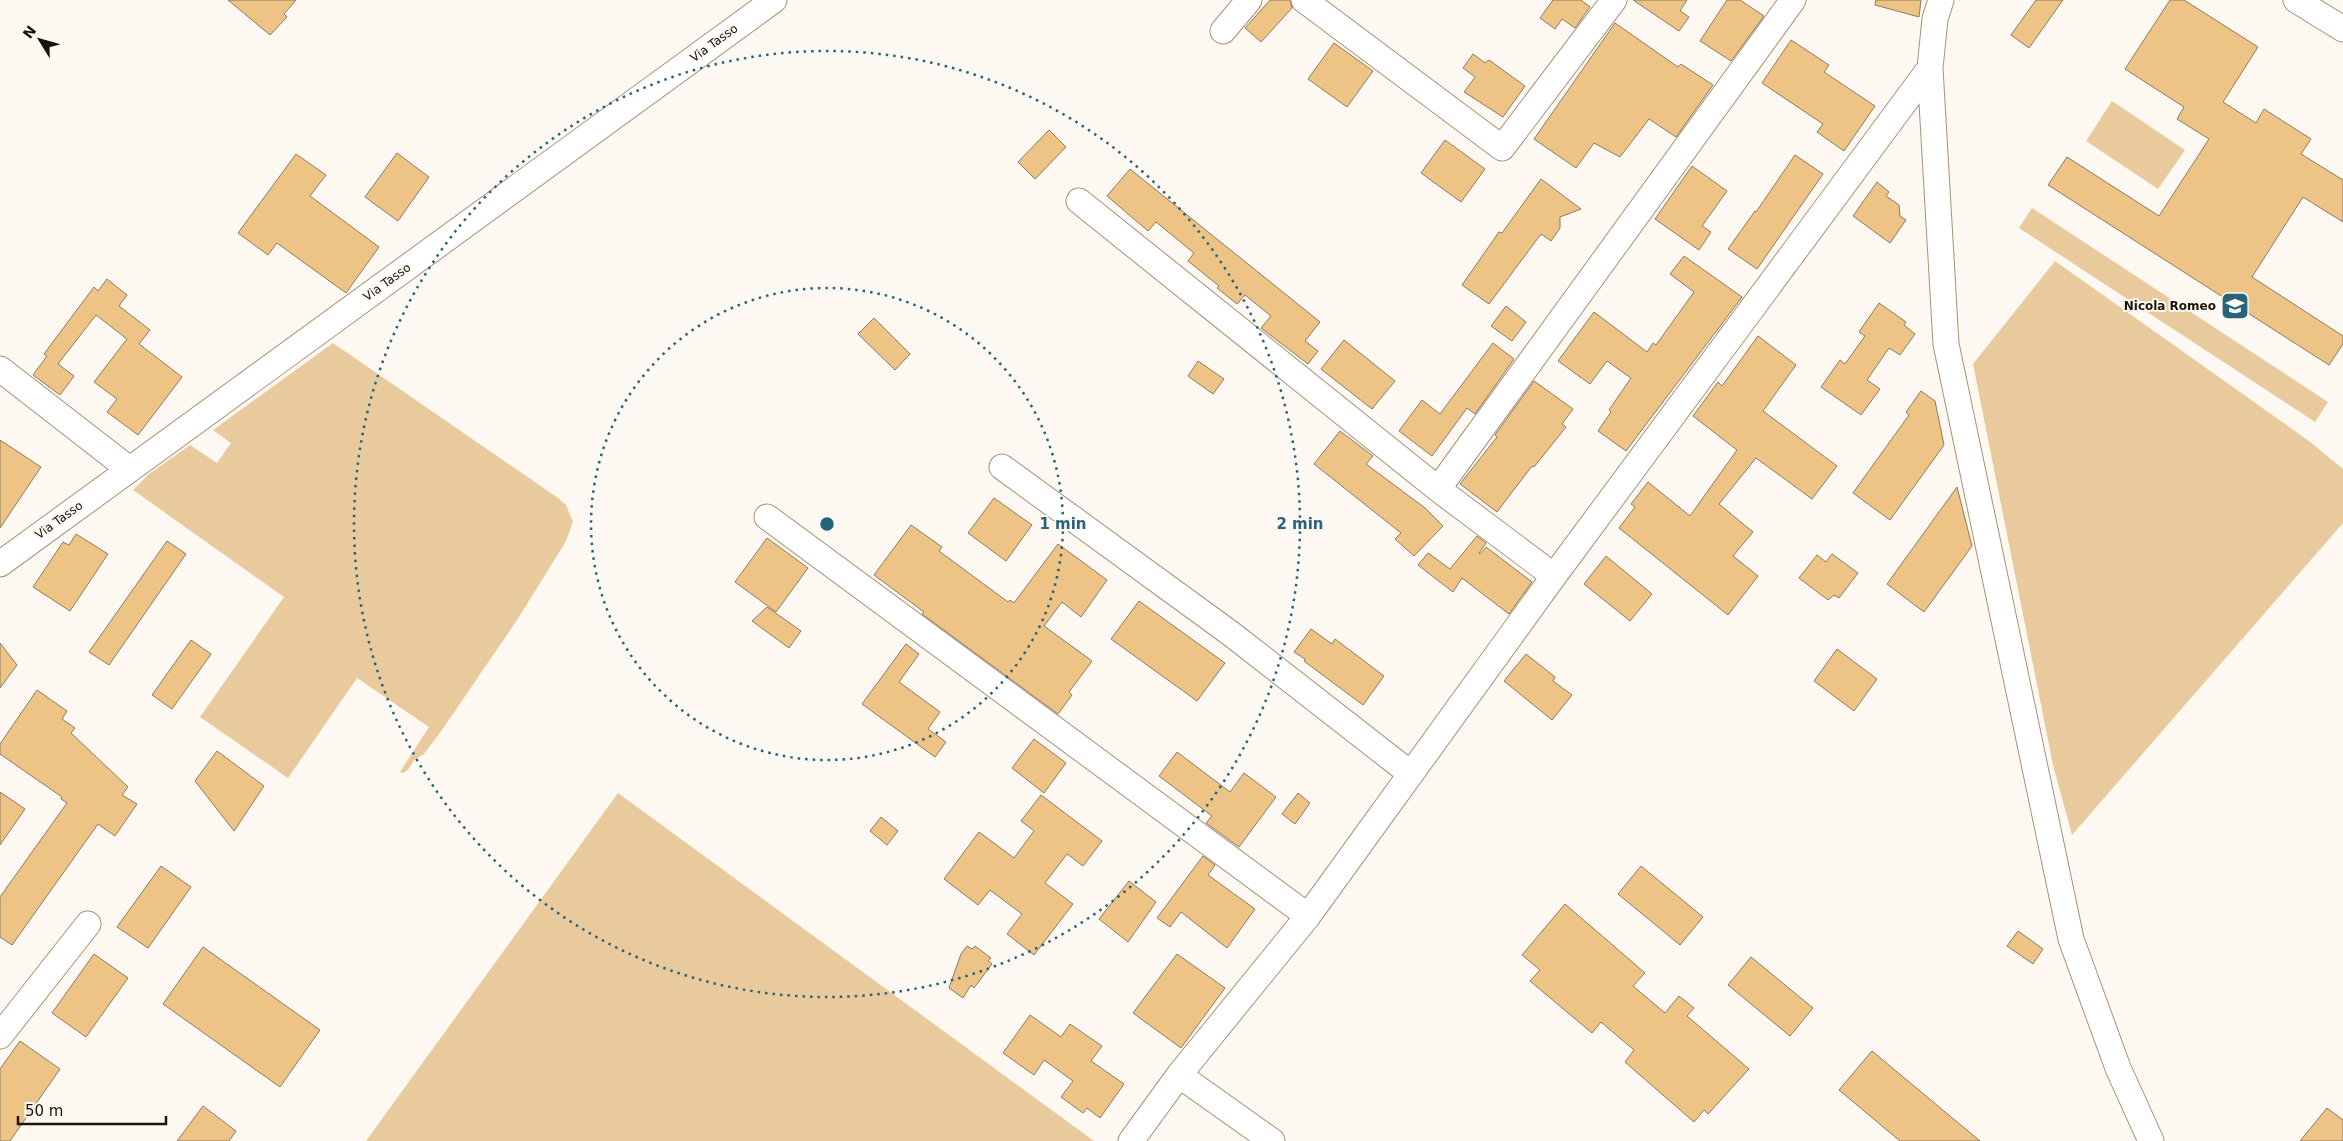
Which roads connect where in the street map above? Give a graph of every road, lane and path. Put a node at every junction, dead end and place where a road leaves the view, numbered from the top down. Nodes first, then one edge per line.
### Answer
1 (774, 0) edge
2 (1249, 0) edge
3 (1304, 0) edge
4 (1614, 0) edge
5 (1793, 0) edge
6 (1941, 0) edge
7 (2296, 0) edge
8 (2343, 29) edge
9 (1223, 31) dead end
10 (1930, 68) junction
11 (1079, 201) dead end
12 (0, 369) edge
13 (1002, 467) dead end
14 (129, 469) junction
15 (1438, 489) junction
16 (767, 517) dead end
17 (0, 564) edge
18 (1554, 576) junction
19 (1411, 774) junction
20 (1308, 916) junction
21 (88, 924) dead end
22 (0, 1036) edge
23 (1179, 1075) junction
24 (1131, 1141) edge
25 (1272, 1141) edge
26 (2151, 1141) edge

1 - 14 street, Via Tasso
2 - 9 street
3 - 4 street
5 - 15 street
6 - 10 street
7 - 8 street
10 - 18 street
10 - 26 street
11 - 15 street
12 - 14 street
13 - 19 street
14 - 17 street, Via Tasso
15 - 18 street
16 - 20 street
18 - 19 street
19 - 20 street
20 - 23 street
21 - 22 street
23 - 24 street
23 - 25 street

